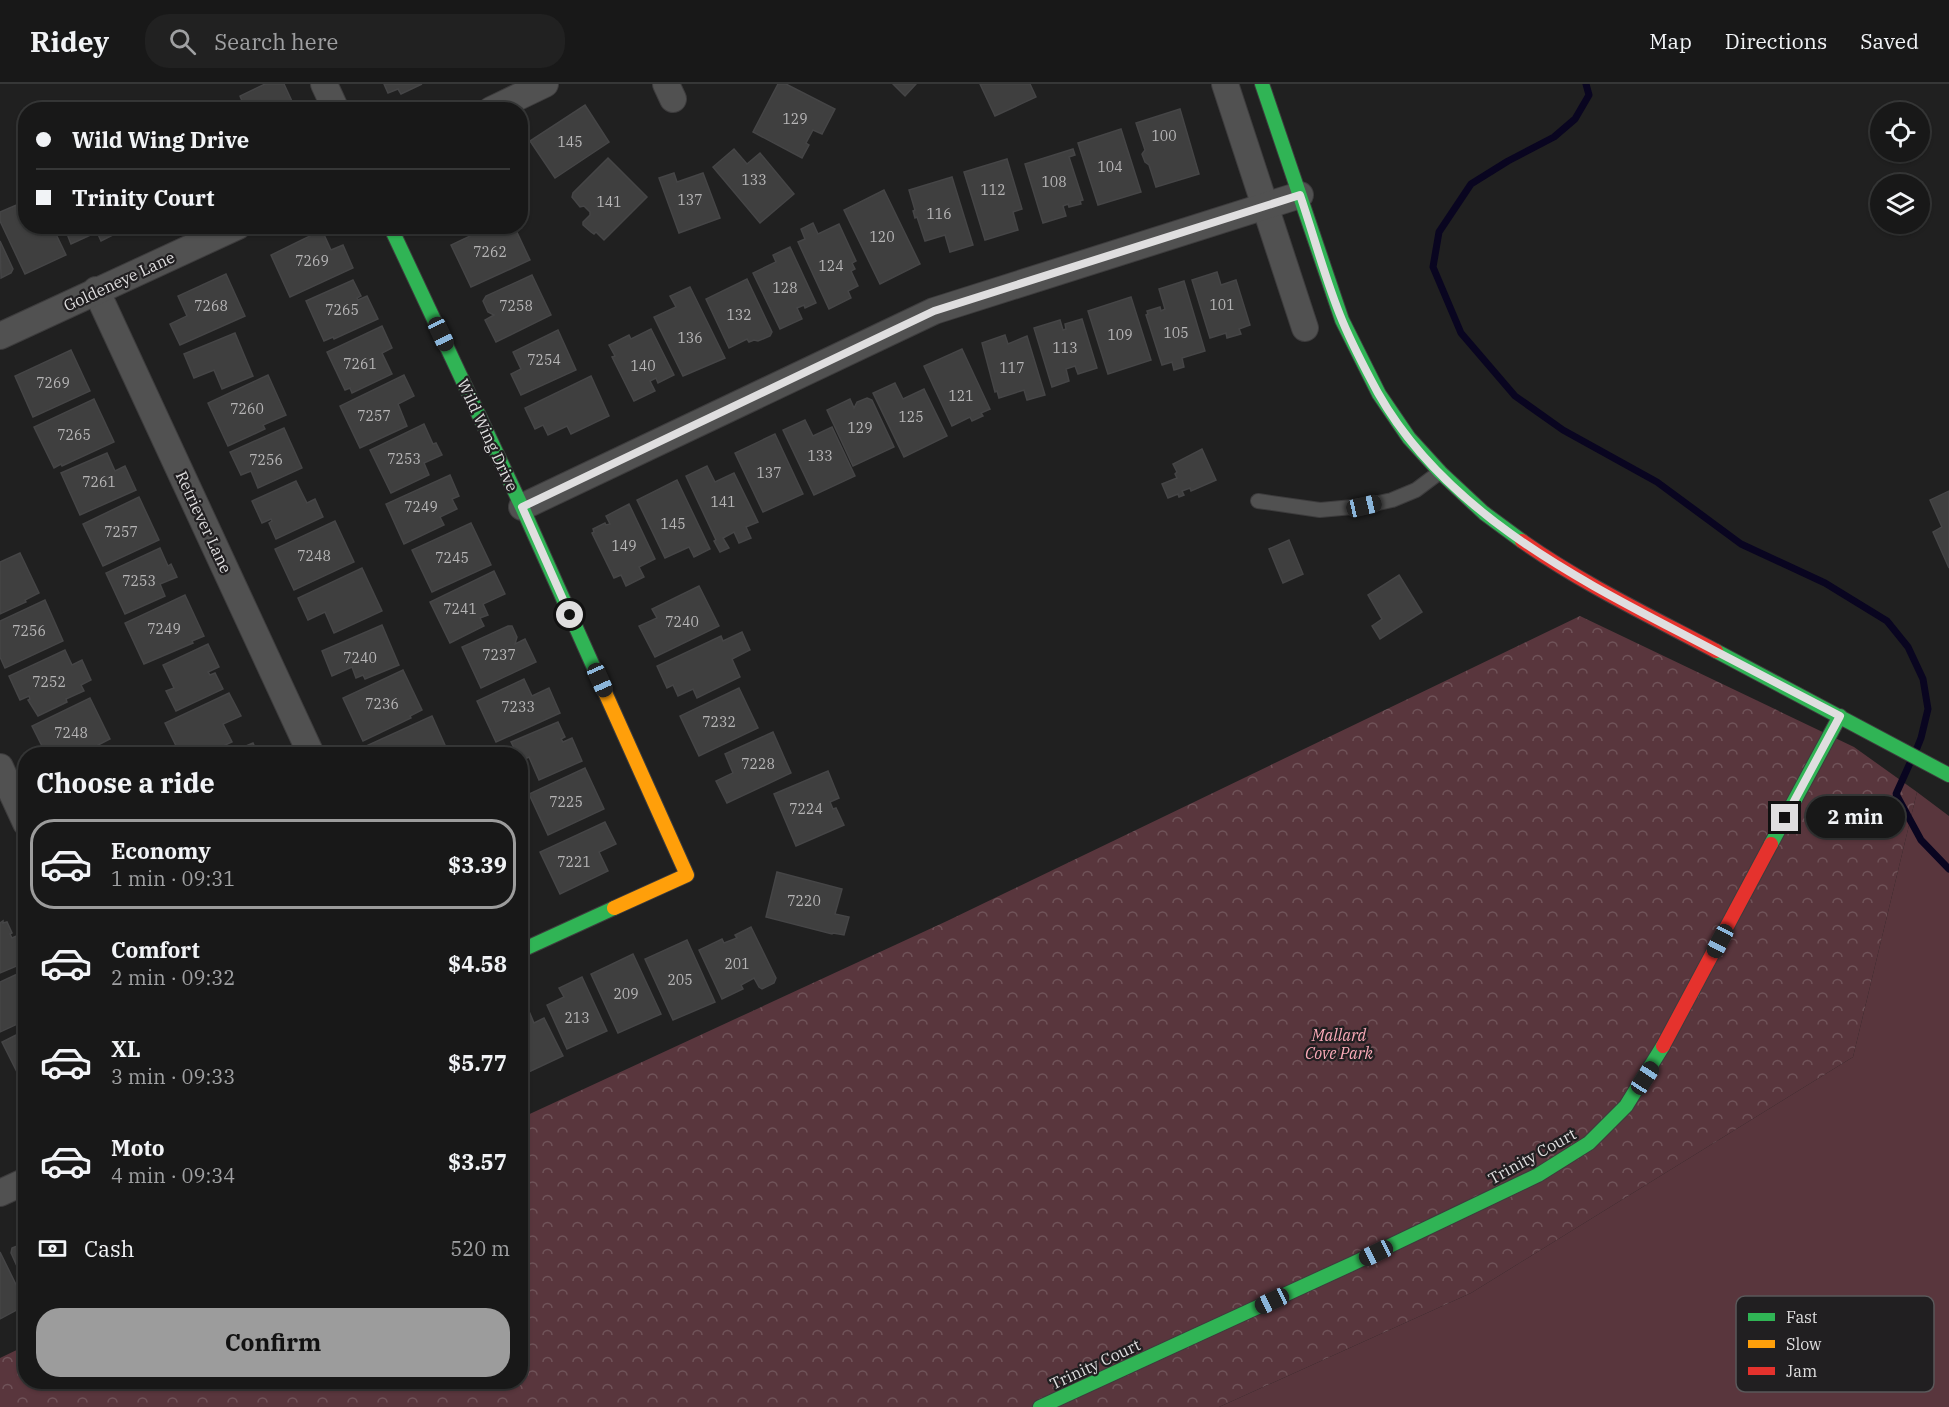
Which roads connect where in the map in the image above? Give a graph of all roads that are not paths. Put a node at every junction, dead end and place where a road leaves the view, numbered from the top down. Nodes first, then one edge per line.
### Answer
1 (324, 84) edge
2 (545, 84) edge
3 (1225, 84) edge
4 (1262, 84) edge
5 (332, 102) edge
6 (508, 102) edge
7 (1300, 195) junction
8 (1266, 207) junction
9 (220, 234) edge
10 (394, 234) edge
11 (96, 290) junction
12 (1305, 328) dead end
13 (0, 336) edge
14 (1440, 472) junction
15 (1258, 501) dead end
16 (522, 507) junction
17 (1840, 716) junction
18 (308, 747) edge
19 (0, 767) edge
20 (1944, 772) edge
21 (18, 806) edge
22 (528, 947) edge
23 (18, 1185) edge
24 (0, 1193) edge
25 (1041, 1407) edge

1 - 5 street
2 - 6 street
3 - 8 street
4 - 7 street
7 - 8 street
7 - 14 street
8 - 12 street
8 - 16 street
9 - 11 street, Goldeneye Lane
10 - 16 street, Wild Wing Drive
11 - 13 street, Goldeneye Lane
11 - 18 street, Retriever Lane
14 - 15 lane
14 - 17 street
16 - 22 street, Wild Wing Drive
17 - 20 street
17 - 25 street, Trinity Court
19 - 21 street
23 - 24 street

